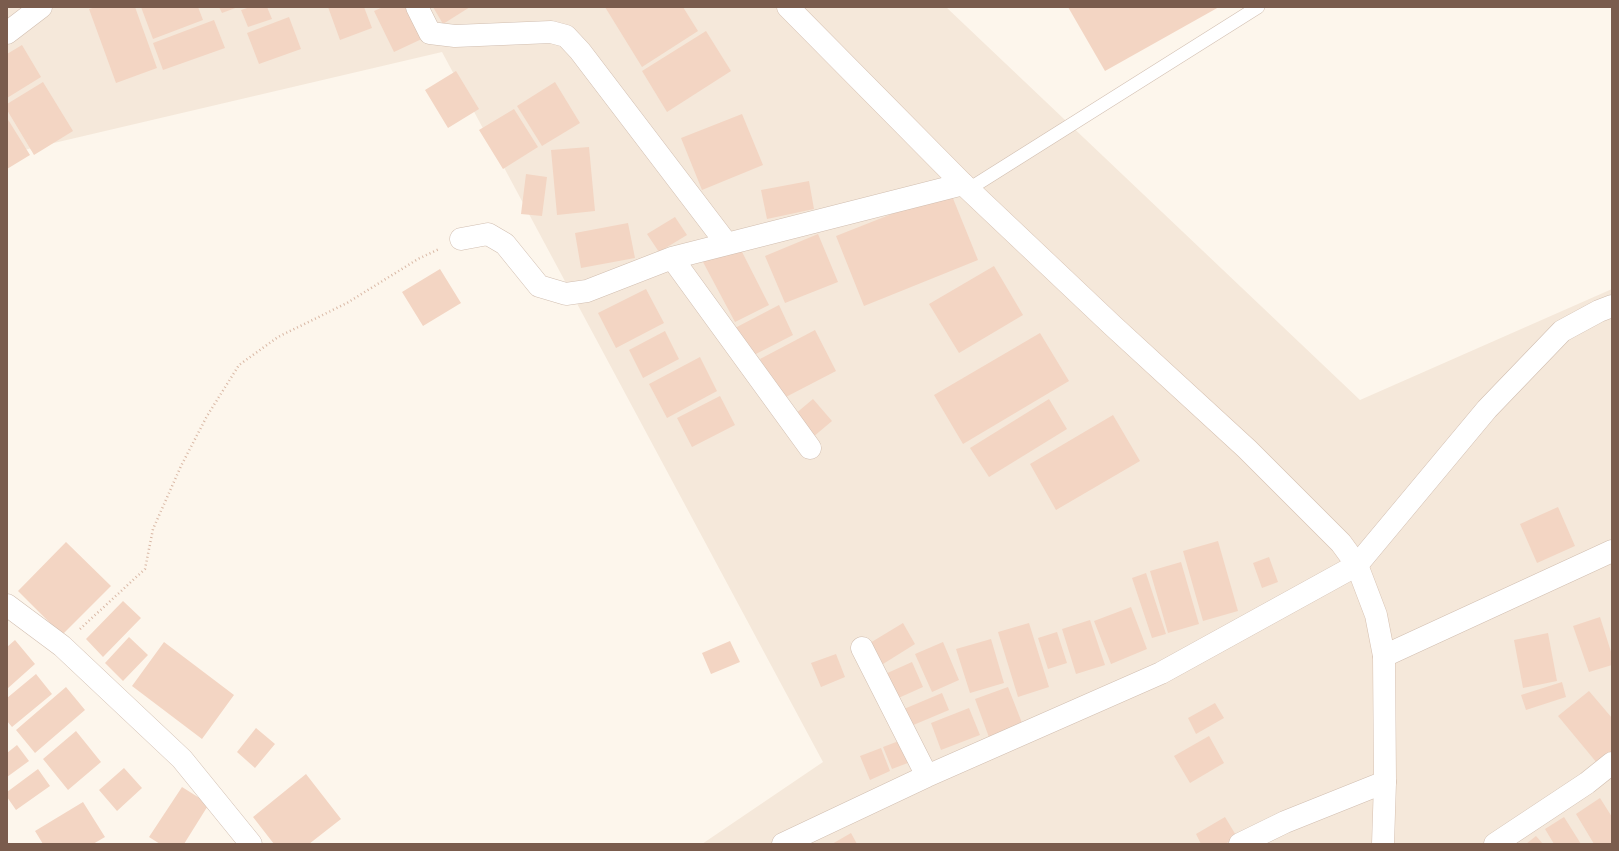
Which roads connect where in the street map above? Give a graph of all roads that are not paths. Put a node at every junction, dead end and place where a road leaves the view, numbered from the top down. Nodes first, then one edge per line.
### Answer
1 (41, 7) edge
2 (417, 7) edge
3 (788, 7) edge
4 (1258, 7) edge
5 (7, 33) edge
6 (966, 186) junction
7 (461, 239) road end
8 (727, 244) junction
9 (672, 258) junction
10 (1612, 306) edge
11 (810, 448) dead end
12 (1612, 551) edge
13 (1357, 565) junction
14 (7, 605) edge
15 (862, 648) dead end
16 (1384, 656) junction
17 (1612, 762) edge
18 (927, 776) junction
19 (1386, 782) junction
20 (251, 844) edge
21 (783, 844) edge
22 (1240, 844) edge
23 (1383, 844) edge
24 (1495, 844) edge

1 - 5 street
2 - 8 street
3 - 6 street
4 - 6 lane
6 - 8 street
6 - 13 street
7 - 9 street
8 - 9 street
9 - 11 street
10 - 13 street
12 - 16 street
13 - 16 street
13 - 18 street
14 - 20 street
15 - 18 street
16 - 19 street
17 - 24 street
18 - 21 street
19 - 22 street
19 - 23 street

